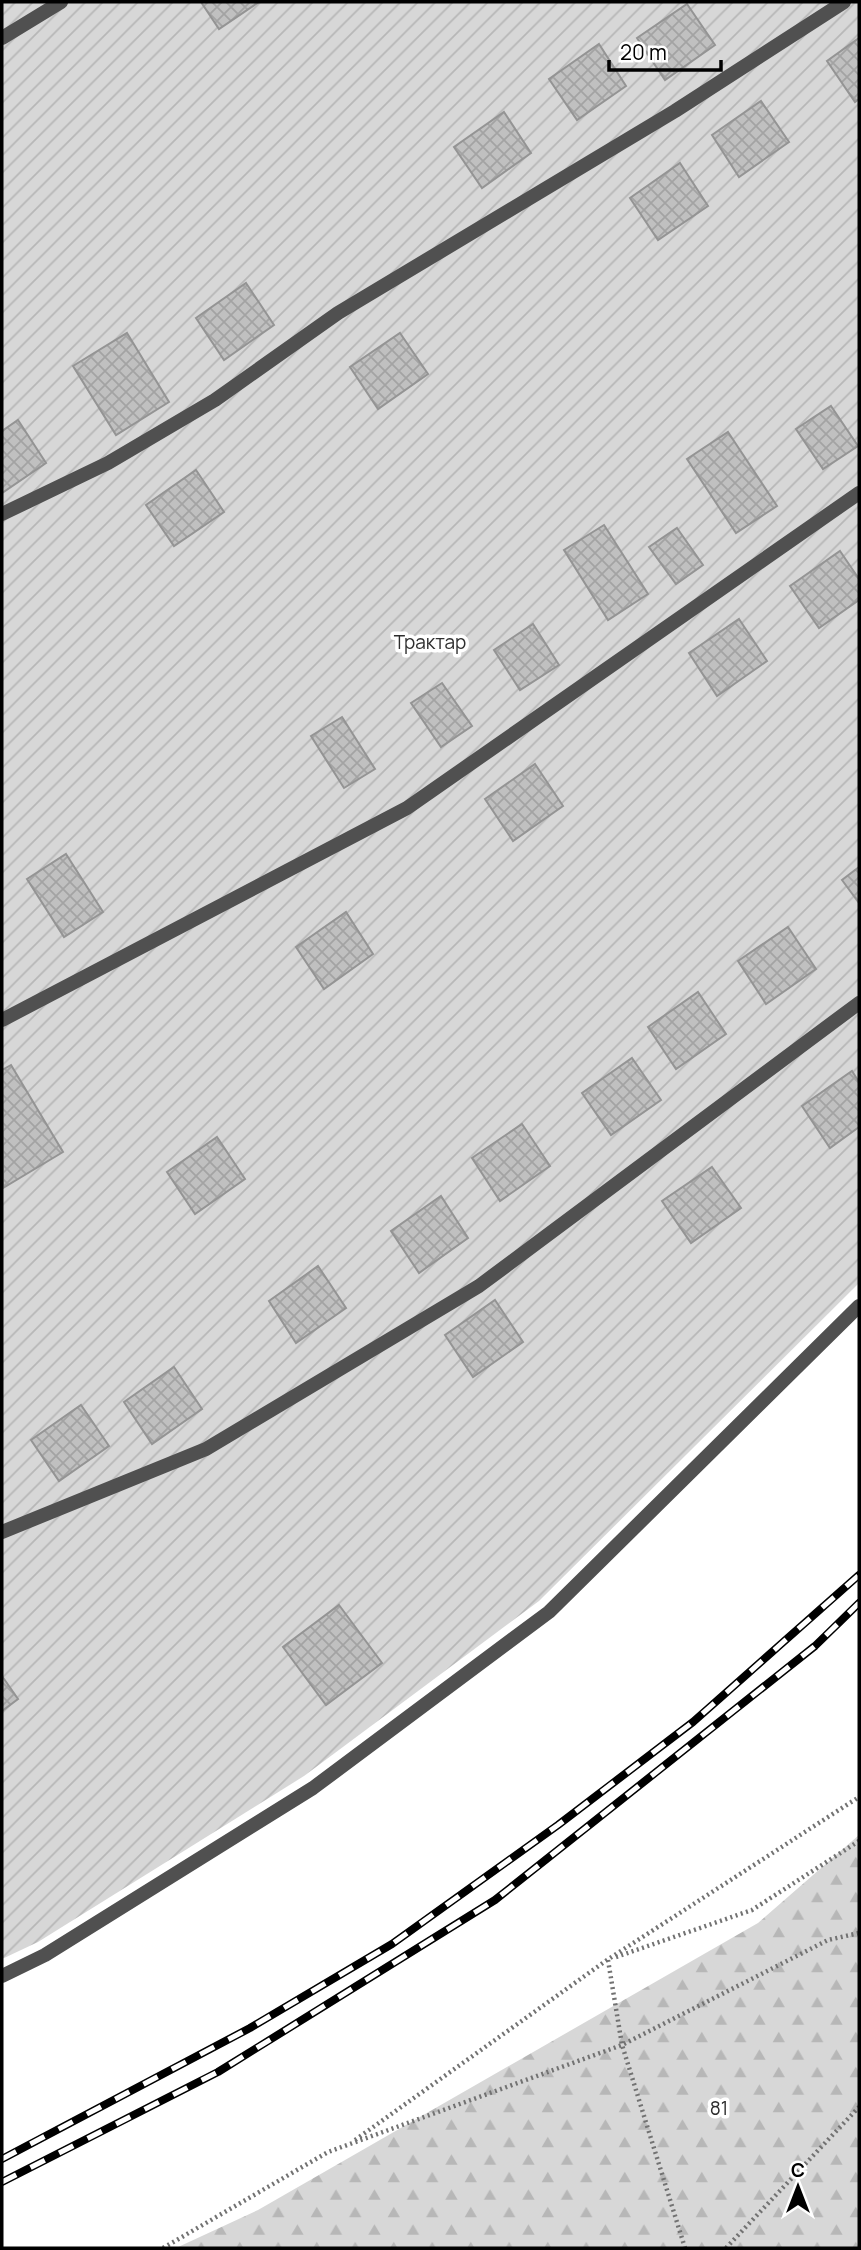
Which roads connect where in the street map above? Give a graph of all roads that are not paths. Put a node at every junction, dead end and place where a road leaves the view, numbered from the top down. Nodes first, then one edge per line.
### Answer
1 (61, 2) edge
2 (844, 2) edge
3 (2, 38) edge
4 (859, 493) edge
5 (2, 514) edge
6 (859, 1003) edge
7 (2, 1020) edge
8 (859, 1306) edge
9 (2, 1532) edge
10 (2, 1976) edge

1 - 3 street
2 - 5 street
4 - 7 street
6 - 9 street
8 - 10 street

